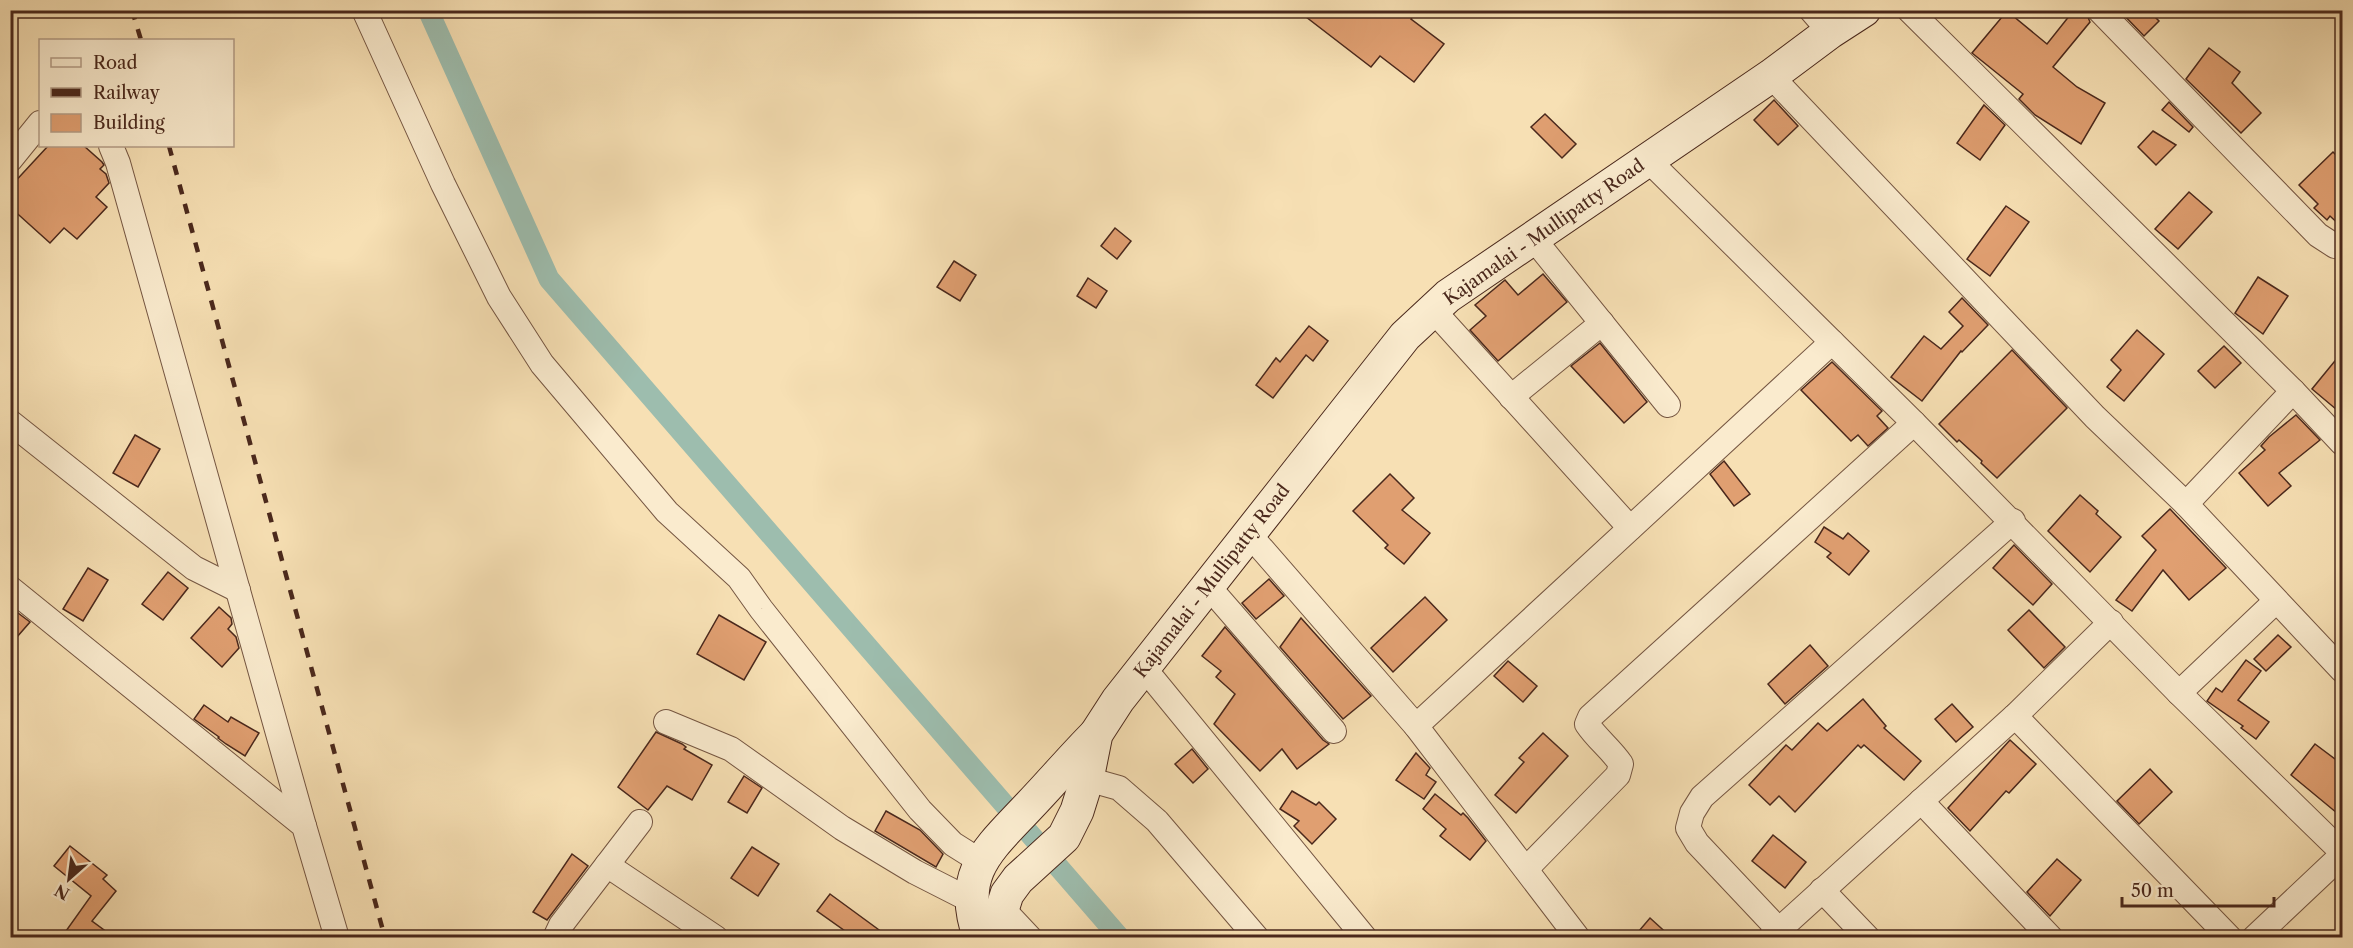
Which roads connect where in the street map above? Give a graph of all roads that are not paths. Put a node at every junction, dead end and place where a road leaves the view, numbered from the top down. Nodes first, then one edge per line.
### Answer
1 (364, 10) edge
2 (1864, 10) edge
3 (1909, 10) edge
4 (2099, 10) edge
5 (1820, 21) edge
6 (1771, 76) junction
7 (39, 124) edge
8 (111, 147) edge
9 (10, 160) edge
10 (1648, 160) junction
11 (1533, 238) junction
12 (2343, 247) edge
13 (1433, 310) junction
14 (1602, 323) junction
15 (1832, 342) junction
16 (2293, 391) junction
17 (1511, 397) junction
18 (1668, 405) dead end
19 (10, 422) edge
20 (1914, 423) junction
21 (2343, 443) edge
22 (2187, 504) junction
23 (2013, 521) junction
24 (1630, 528) junction
25 (1249, 534) junction
26 (1208, 586) junction
27 (10, 588) edge
28 (238, 590) junction
29 (2276, 601) junction
30 (2111, 622) junction
31 (1144, 668) junction
32 (2343, 670) edge
33 (2179, 693) junction
34 (2015, 716) junction
35 (666, 722) dead end
36 (1416, 726) junction
37 (1334, 730) dead end
38 (1096, 734) junction
39 (1087, 778) junction
40 (1921, 801) junction
41 (640, 822) dead end
42 (304, 826) junction
43 (989, 849) junction
44 (2343, 854) edge
45 (607, 866) junction
46 (1526, 869) junction
47 (1822, 890) junction
48 (988, 915) edge
49 (1774, 934) edge
50 (337, 938) edge
51 (555, 938) edge
52 (716, 938) edge
53 (980, 938) edge
54 (1030, 938) edge
55 (1257, 938) edge
56 (1365, 938) edge
57 (1578, 938) edge
58 (1868, 938) edge
59 (2051, 938) edge
60 (2230, 938) edge
61 (2254, 938) edge

1 - 43 street
2 - 5 main road, Kajamalai - Mullipatty Road
3 - 16 street
4 - 12 street
5 - 6 main road, Kajamalai - Mullipatty Road
6 - 10 main road, Kajamalai - Mullipatty Road
6 - 22 street
7 - 9 street
8 - 28 street
10 - 11 main road, Kajamalai - Mullipatty Road
10 - 15 street
11 - 13 main road, Kajamalai - Mullipatty Road
11 - 14 street
13 - 17 street
13 - 25 main road, Kajamalai - Mullipatty Road
14 - 17 street
14 - 18 street
15 - 20 street
15 - 24 street
16 - 21 street
16 - 22 street
17 - 24 street
19 - 28 street
20 - 23 street
20 - 46 street
22 - 29 street
23 - 30 street
23 - 49 street
24 - 36 street
25 - 26 main road, Kajamalai - Mullipatty Road
25 - 36 street
26 - 31 main road, Kajamalai - Mullipatty Road
26 - 37 street
27 - 42 street
28 - 42 street
29 - 32 street
29 - 33 street
30 - 33 street
30 - 34 street
31 - 38 main road, Kajamalai - Mullipatty Road
31 - 56 street
33 - 44 street
34 - 40 street
34 - 60 street
35 - 48 street
36 - 46 street
38 - 39 main road, Kajamalai - Mullipatty Road
38 - 43 main road, Kajamalai - Mullipatty Road
39 - 48 main road, Kajamalai - Mullipatty Road
39 - 55 street
40 - 47 street
40 - 59 street
41 - 45 street
42 - 50 street
43 - 48 main road
44 - 61 street
45 - 51 street
45 - 52 street
46 - 57 street
47 - 49 street
47 - 58 street
48 - 53 main road
48 - 54 street

